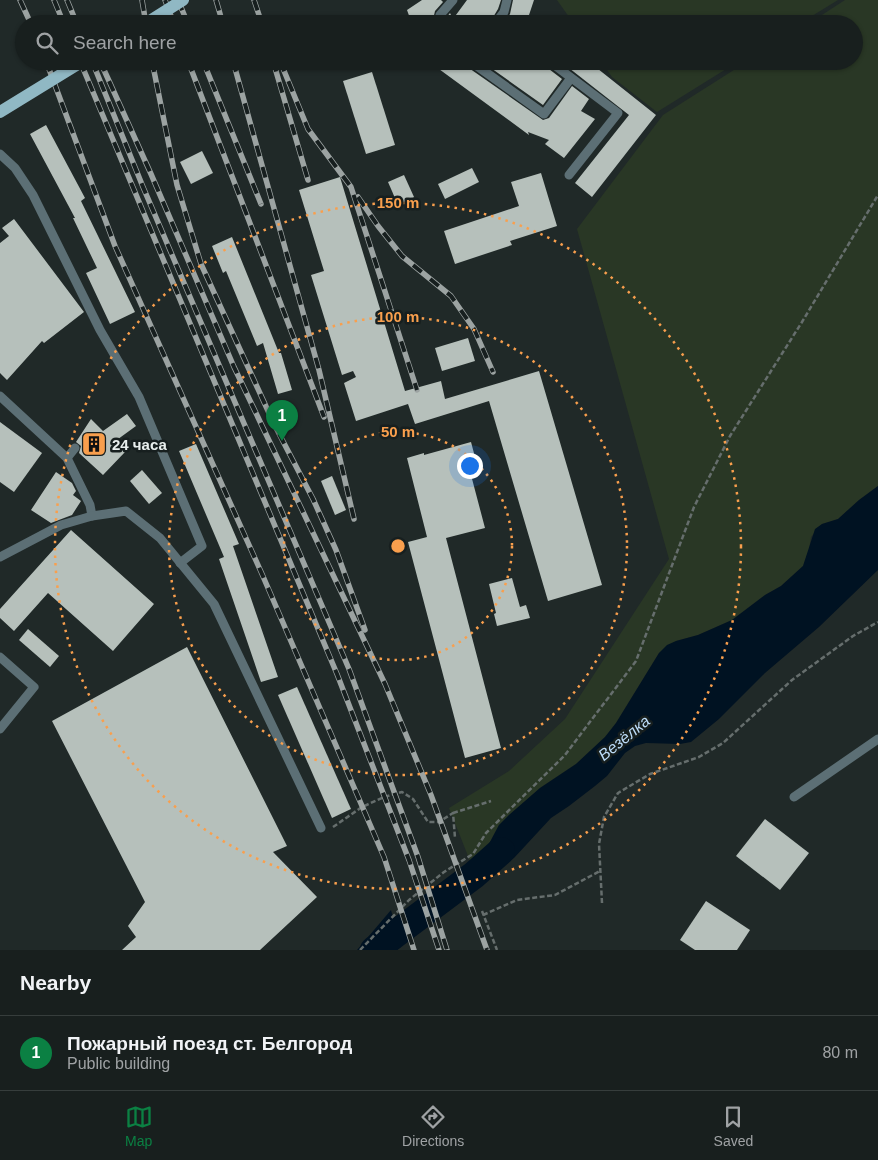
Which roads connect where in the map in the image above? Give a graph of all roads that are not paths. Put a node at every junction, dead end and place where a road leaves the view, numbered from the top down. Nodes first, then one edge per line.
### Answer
1 (183, 0) edge
2 (453, 0) edge
3 (507, 0) edge
4 (159, 15) edge
5 (440, 15) edge
6 (502, 15) edge
7 (68, 70) edge
8 (483, 70) edge
9 (561, 70) edge
10 (571, 78) junction
11 (0, 112) edge
12 (0, 154) edge
13 (569, 175) dead end
14 (0, 396) edge
15 (75, 448) dead end
16 (67, 458) junction
17 (92, 516) junction
18 (0, 557) edge
19 (180, 562) junction
20 (0, 657) edge
21 (0, 729) edge
22 (878, 739) edge
23 (794, 797) dead end
24 (321, 828) road end

1 - 4 main road, bridge
2 - 5 lane
3 - 6 lane
7 - 11 main road, bridge
8 - 10 lane
9 - 10 lane
10 - 13 lane
12 - 19 lane
14 - 16 lane
15 - 16 lane
16 - 17 lane
17 - 18 lane
17 - 19 lane
19 - 24 lane
20 - 21 lane
22 - 23 lane

